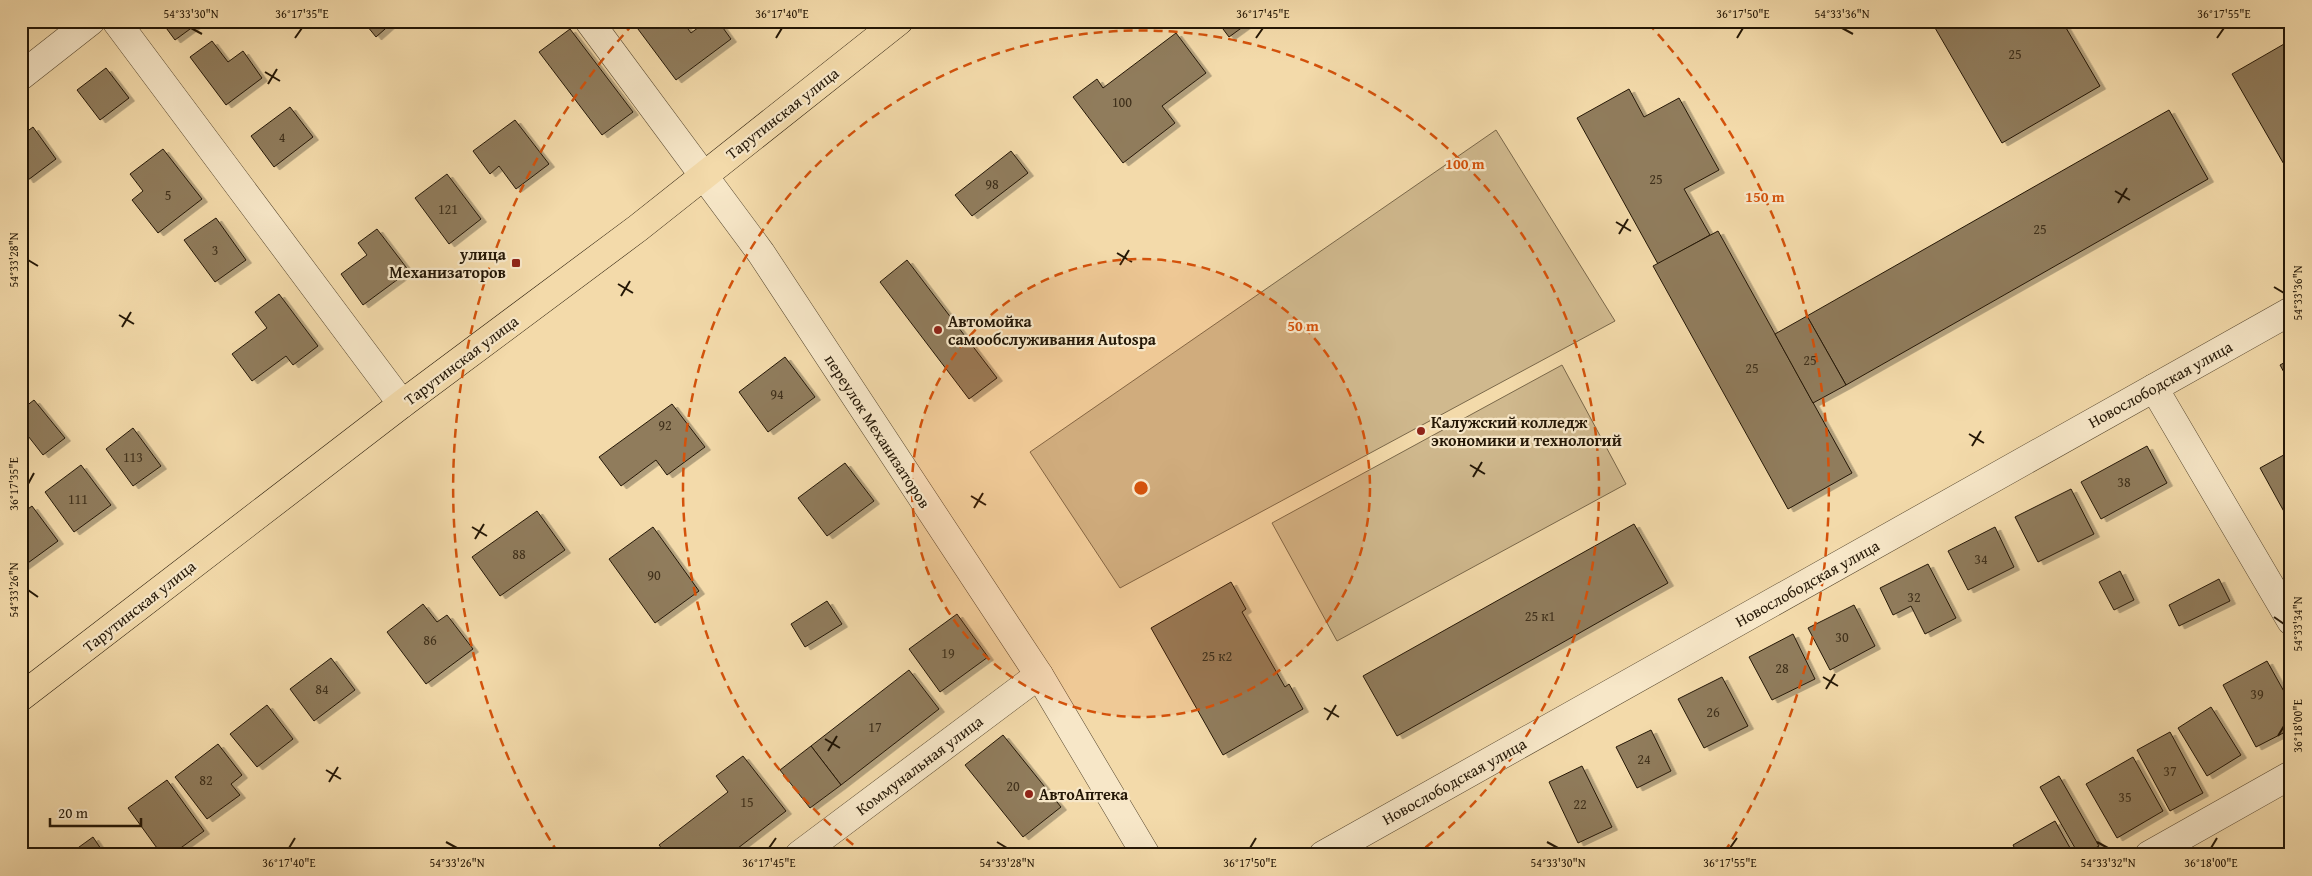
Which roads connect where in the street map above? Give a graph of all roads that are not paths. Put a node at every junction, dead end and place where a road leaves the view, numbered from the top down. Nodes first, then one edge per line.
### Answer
1 (91, 21) edge
2 (116, 21) edge
3 (589, 21) edge
4 (899, 21) edge
5 (21, 76) edge
6 (704, 174) junction
7 (2291, 311) edge
8 (2154, 388) junction
9 (402, 404) junction
10 (2291, 621) edge
11 (1039, 675) junction
12 (21, 697) edge
13 (2291, 775) edge
14 (800, 855) edge
15 (1146, 855) edge
16 (1323, 855) edge
17 (2149, 855) edge

1 - 5 street
2 - 9 street
3 - 6 street, переулок Механизаторов
4 - 6 main road, Тарутинская улица
6 - 9 main road, Тарутинская улица
6 - 11 street, переулок Механизаторов
7 - 8 street, Новослободская улица
8 - 10 street
8 - 16 street, Новослободская улица
9 - 12 main road, Тарутинская улица
11 - 14 street, Коммунальная улица
11 - 15 street, переулок Механизаторов
13 - 17 street

